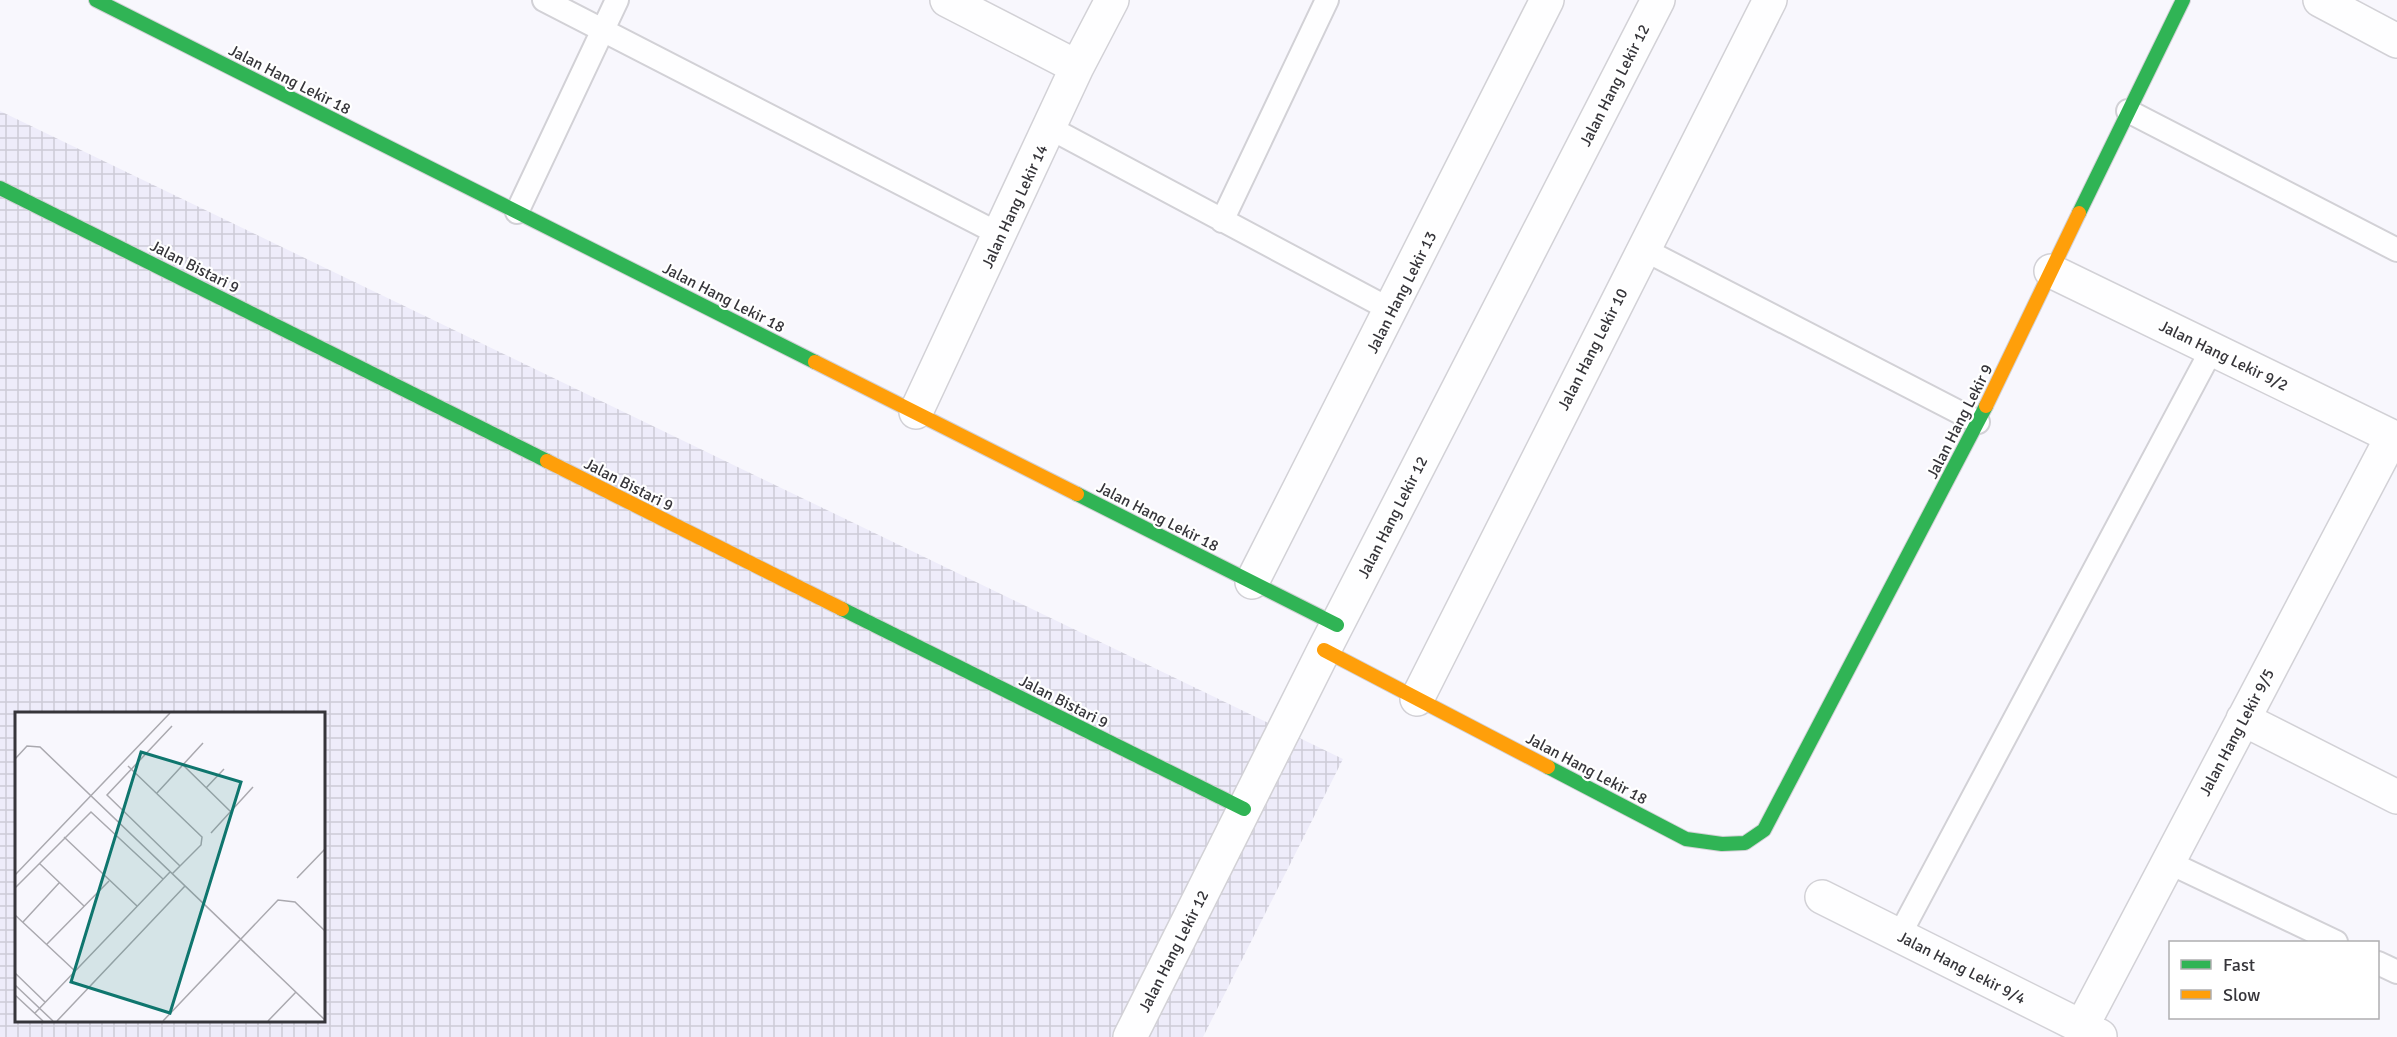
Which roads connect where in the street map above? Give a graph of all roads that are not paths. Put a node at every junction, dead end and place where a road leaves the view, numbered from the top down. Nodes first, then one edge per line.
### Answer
1 (544, 0) edge
2 (617, 0) edge
3 (947, 0) edge
4 (1112, 0) edge
5 (1327, 0) edge
6 (1547, 0) edge
7 (1658, 0) edge
8 (1770, 0) edge
9 (2183, 0) edge
10 (2320, 0) edge
11 (114, 4) edge
12 (602, 30) junction
13 (2397, 40) edge
14 (1077, 67) junction
15 (2128, 111) junction
16 (1050, 128) junction
17 (0, 188) edge
18 (517, 212) junction
19 (1222, 221) junction
20 (1000, 235) junction
21 (1642, 249) junction
22 (2397, 250) edge
23 (2051, 271) junction
24 (1392, 310) junction
25 (2212, 349) junction
26 (916, 412) junction
27 (1978, 422) junction
28 (2394, 438) edge
29 (1252, 582) junction
30 (1330, 637) junction
31 (1417, 699) junction
32 (2243, 719) junction
33 (2397, 797) edge
34 (1244, 809) junction
35 (1745, 843) joint
36 (2168, 862) junction
37 (1822, 897) dead end
38 (1899, 936) junction
39 (2334, 941) edge
40 (2379, 963) edge
41 (2397, 972) edge
42 (2091, 1032) edge
43 (1130, 1037) edge

1 - 12 lane
2 - 12 lane
3 - 14 street
4 - 14 street, Jalan Hang Lekir 14
5 - 19 lane
6 - 24 street, Jalan Hang Lekir 13
7 - 30 street, Jalan Hang Lekir 12
8 - 21 street, Jalan Hang Lekir 10
9 - 15 street, Jalan Hang Lekir 9
10 - 13 street
11 - 18 street, Jalan Hang Lekir 18
12 - 18 lane
12 - 20 lane
14 - 16 street, Jalan Hang Lekir 14
15 - 22 lane
15 - 23 street, Jalan Hang Lekir 9
16 - 19 lane
16 - 20 street, Jalan Hang Lekir 14
17 - 34 street, Jalan Bistari 9
18 - 26 street, Jalan Hang Lekir 18
19 - 24 lane
20 - 26 street, Jalan Hang Lekir 14
21 - 27 lane
21 - 31 street, Jalan Hang Lekir 10
23 - 25 street, Jalan Hang Lekir 9/2
23 - 27 street, Jalan Hang Lekir 9
24 - 29 street, Jalan Hang Lekir 13
25 - 28 street, Jalan Hang Lekir 9/2
25 - 38 lane
26 - 29 street, Jalan Hang Lekir 18
27 - 35 street, Jalan Hang Lekir 9
28 - 32 street, Jalan Hang Lekir 9/5
29 - 30 street, Jalan Hang Lekir 18
30 - 31 street, Jalan Hang Lekir 18
30 - 34 street, Jalan Hang Lekir 12
31 - 35 street, Jalan Hang Lekir 18
32 - 33 street
32 - 36 street, Jalan Hang Lekir 9/5
34 - 43 street, Jalan Hang Lekir 12
36 - 39 lane
36 - 42 street, Jalan Hang Lekir 9/5
37 - 38 street, Jalan Hang Lekir 9/4
38 - 42 street, Jalan Hang Lekir 9/4
40 - 41 lane

